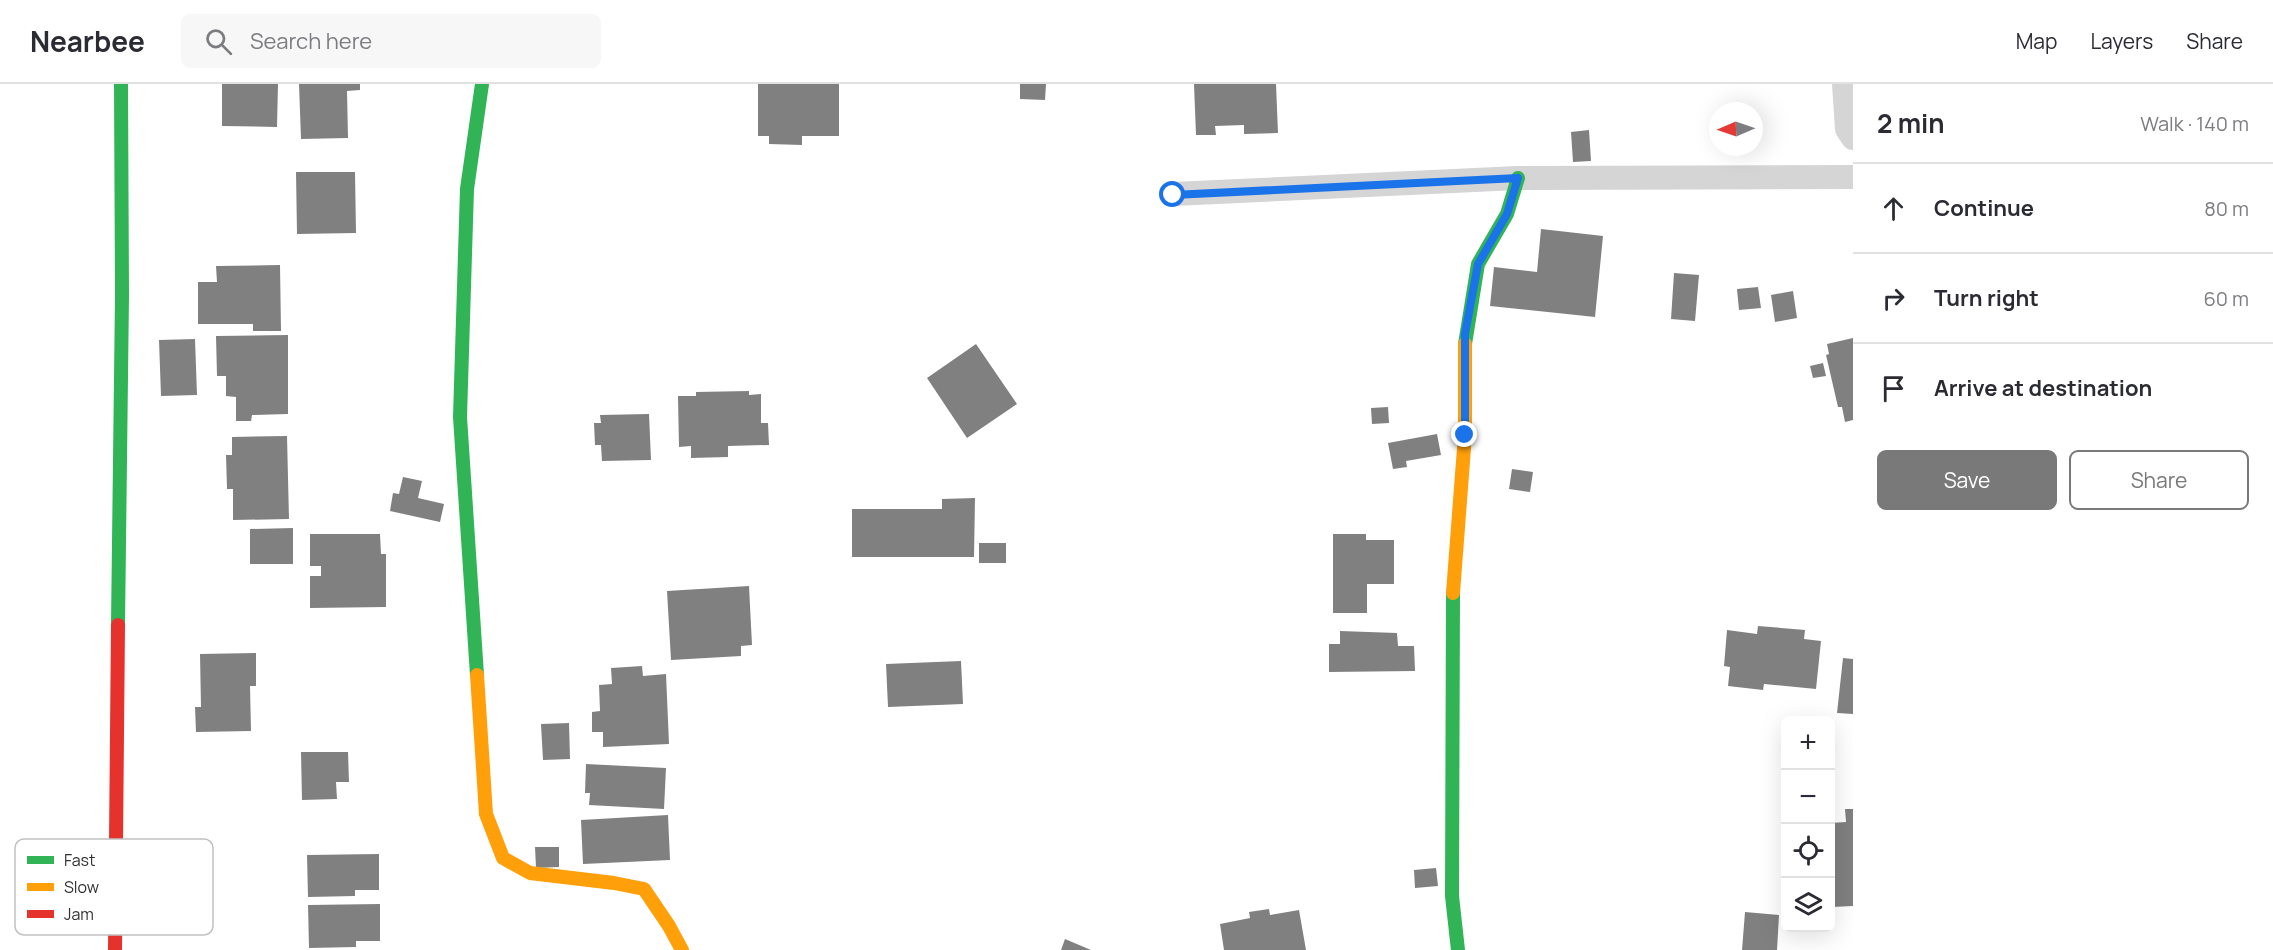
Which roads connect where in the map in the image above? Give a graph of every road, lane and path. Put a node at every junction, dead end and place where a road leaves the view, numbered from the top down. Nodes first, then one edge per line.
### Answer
1 (121, 84) edge
2 (482, 84) edge
3 (1844, 84) edge
4 (1853, 138) edge
5 (1853, 177) edge
6 (1518, 178) junction
7 (1173, 195) dead end
8 (116, 839) edge
9 (115, 935) edge
10 (115, 950) edge
11 (682, 950) edge
12 (1458, 950) edge

1 - 8 street
2 - 11 street
3 - 4 street
5 - 6 street
6 - 7 street
6 - 12 street
9 - 10 street

